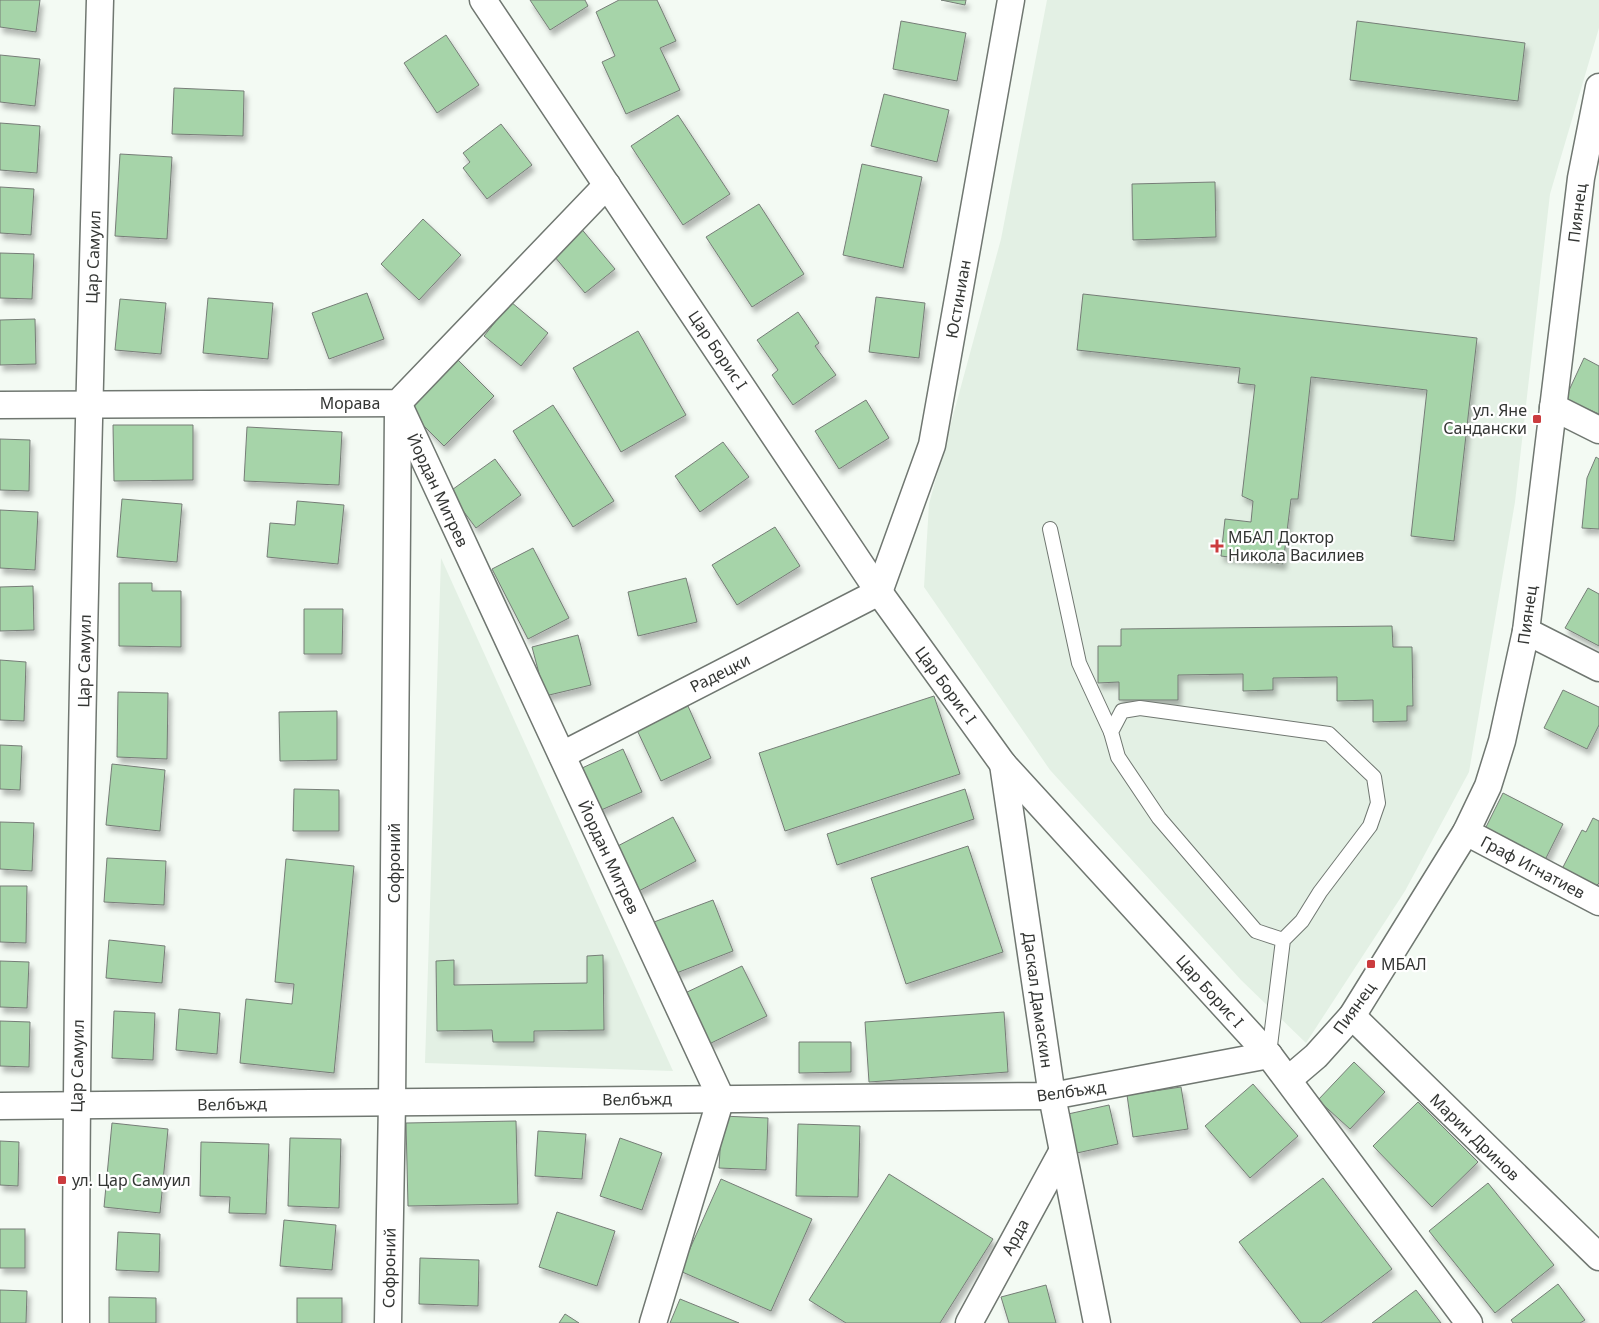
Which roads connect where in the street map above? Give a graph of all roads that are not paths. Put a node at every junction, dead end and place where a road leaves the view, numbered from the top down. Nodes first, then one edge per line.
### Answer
1 (100, 0) edge
2 (483, 0) edge
3 (1011, 0) edge
4 (1599, 87) edge
5 (1590, 182) edge
6 (607, 185) junction
7 (398, 403) junction
8 (0, 404) edge
9 (89, 404) junction
10 (1553, 407) junction
11 (1599, 430) edge
12 (1050, 529) dead end
13 (879, 592) junction
14 (1526, 631) junction
15 (1599, 668) edge
16 (1111, 732) junction
17 (562, 755) junction
18 (1003, 764) junction
19 (1466, 832) junction
20 (1599, 902) edge
21 (1282, 940) junction
22 (1352, 1016) junction
23 (1269, 1055) junction
24 (1289, 1079) junction
25 (1052, 1096) junction
26 (721, 1098) junction
27 (392, 1102) junction
28 (76, 1105) junction
29 (0, 1106) edge
30 (1062, 1152) junction
31 (1599, 1257) edge
32 (76, 1323) edge
33 (388, 1323) edge
34 (653, 1323) edge
35 (969, 1323) edge
36 (1097, 1323) edge
37 (1469, 1323) edge

1 - 9 street, Цар Самуил
2 - 6 street, Цар Борис I
3 - 13 street, Юстиниан
4 - 5 street, Пиянец
5 - 10 street, Пиянец
6 - 7 street, Морава
6 - 13 street, Цар Борис I
7 - 9 street, Морава
7 - 17 street, Йордан Митрев
7 - 27 street, Софроний
8 - 9 street, Морава
9 - 28 street, Цар Самуил
10 - 11 street
10 - 14 street, Пиянец
12 - 16 lane
13 - 17 street, Радецки
13 - 18 street, Цар Борис I
14 - 15 street
14 - 19 street, Пиянец
16 - 21 lane
16 - 21 lane
17 - 26 street, Йордан Митрев
18 - 23 street, Цар Борис I
18 - 25 street, Даскал Дамаскин
19 - 20 street, Граф Игнатиев
19 - 22 street, Пиянец
21 - 23 lane
22 - 24 street, Пиянец
22 - 31 street, Марин Дринов
23 - 24 street, Цар Борис I
23 - 25 street, Велбъжд
24 - 37 street, Цар Борис I
25 - 26 street, Велбъжд
25 - 30 street, Даскал Дамаскин
26 - 27 street, Велбъжд
26 - 34 street
27 - 28 street, Велбъжд
27 - 33 street, Софроний
28 - 29 street, Велбъжд
28 - 32 street, Цар Самуил
30 - 35 street, Арда
30 - 36 street, Даскал Дамаскин

